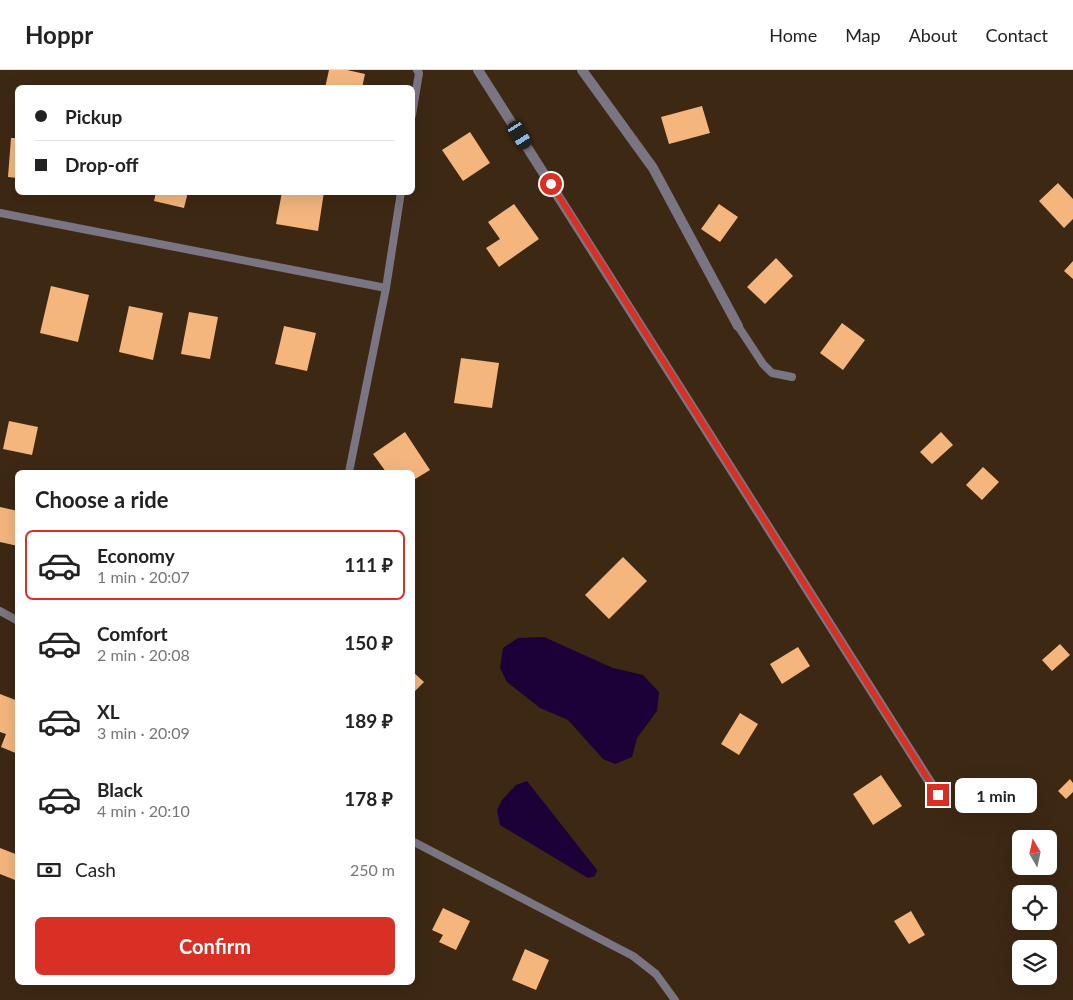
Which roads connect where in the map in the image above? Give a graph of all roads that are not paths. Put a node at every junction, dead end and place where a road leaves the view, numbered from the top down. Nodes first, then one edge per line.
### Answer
1 (417, 70) edge
2 (478, 70) edge
3 (582, 70) edge
4 (415, 97) edge
5 (401, 195) edge
6 (0, 213) edge
7 (386, 288) junction
8 (738, 326) joint
9 (792, 377) dead end
10 (349, 470) edge
11 (0, 611) edge
12 (15, 619) edge
13 (938, 795) dead end
14 (415, 843) edge
15 (675, 1000) edge

1 - 4 lane
2 - 13 street
3 - 8 street
5 - 7 lane
6 - 7 lane
7 - 10 lane
8 - 9 lane
11 - 12 lane
14 - 15 lane

